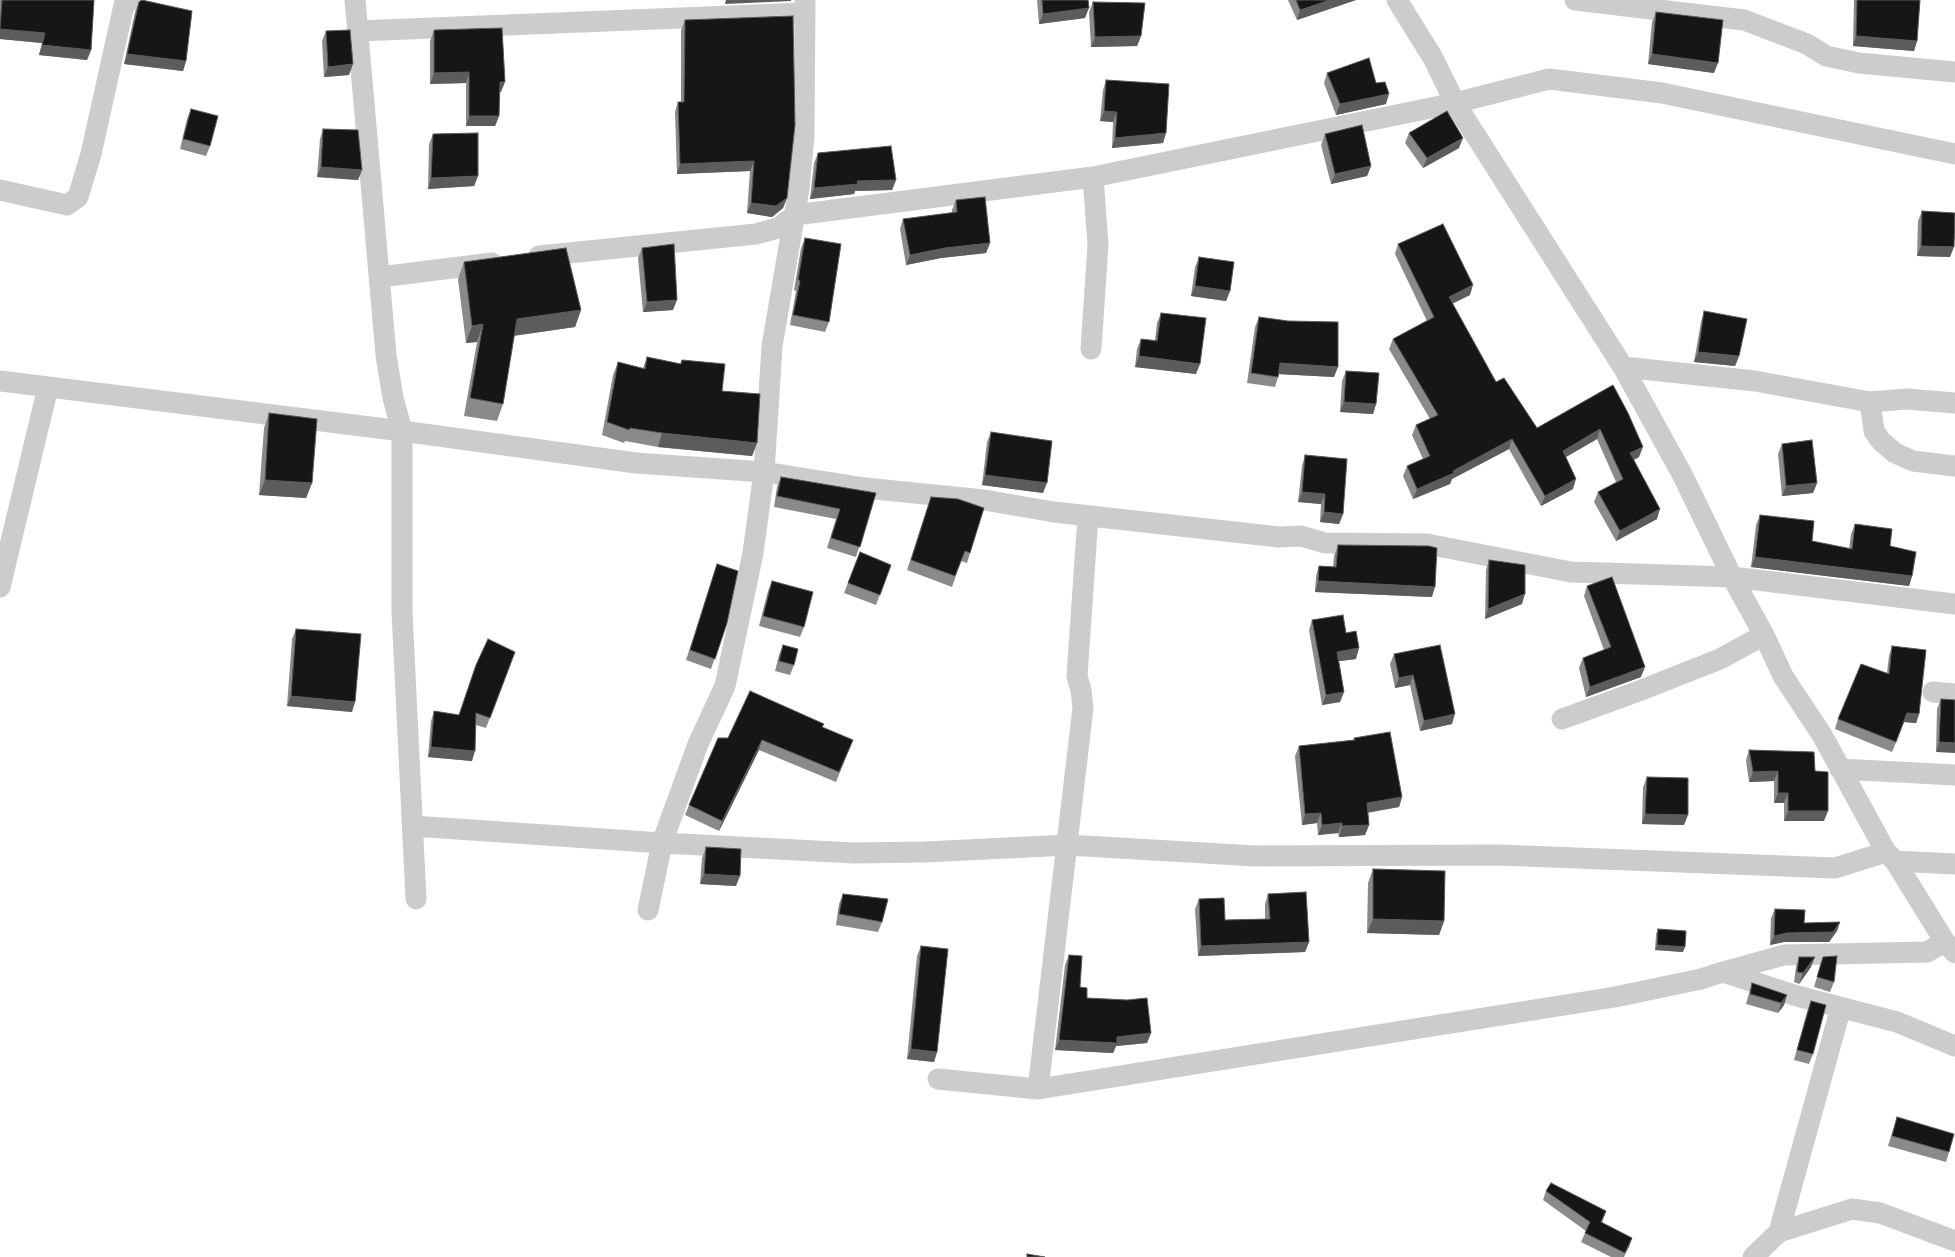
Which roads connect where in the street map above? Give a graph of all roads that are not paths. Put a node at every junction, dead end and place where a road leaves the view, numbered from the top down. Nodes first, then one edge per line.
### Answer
1 (131, 0) edge
2 (355, 0) edge
3 (1397, 0) edge
4 (1575, 0) edge
5 (805, 6) edge
6 (1743, 10) edge
7 (358, 31) junction
8 (1955, 72) edge
9 (1454, 103) junction
10 (1955, 154) edge
11 (1094, 177) junction
12 (0, 190) edge
13 (795, 214) junction
14 (380, 277) junction
15 (1091, 349) dead end
16 (1623, 367) junction
17 (0, 381) edge
18 (48, 387) junction
19 (1870, 402) junction
20 (1955, 403) edge
21 (402, 431) junction
22 (1955, 466) edge
23 (764, 472) junction
24 (1088, 516) junction
25 (1732, 577) junction
26 (0, 587) edge
27 (1955, 604) edge
28 (1764, 635) junction
29 (1933, 692) dead end
30 (1955, 694) edge
31 (1562, 719) dead end
32 (1840, 769) junction
33 (1955, 775) edge
34 (413, 826) junction
35 (662, 843) junction
36 (1068, 845) junction
37 (1891, 857) junction
38 (1955, 864) edge
39 (416, 899) dead end
40 (648, 910) dead end
41 (1950, 948) edge
42 (1723, 972) junction
43 (1841, 1008) junction
44 (1955, 1046) edge
45 (938, 1079) dead end
46 (1038, 1089) junction
47 (1779, 1232) junction
48 (1955, 1241) edge
49 (1754, 1257) edge

1 - 12 street
2 - 7 street
3 - 9 street
4 - 6 street
5 - 7 street
5 - 13 street
6 - 8 street
7 - 14 street
9 - 10 street
9 - 11 street
9 - 16 street
11 - 13 street
11 - 15 street
13 - 14 street
13 - 23 street
14 - 21 street
16 - 19 street
16 - 25 street
17 - 18 street
18 - 21 street
18 - 26 street
19 - 20 street
19 - 22 street
21 - 23 street
21 - 34 street
23 - 24 street
23 - 35 street
24 - 25 street
24 - 36 street
25 - 27 street
25 - 28 street
28 - 31 street
28 - 32 street
29 - 30 street
32 - 33 street
32 - 37 street
34 - 35 street
34 - 39 street
35 - 36 street
35 - 40 street
36 - 37 street
36 - 46 street
37 - 38 street
37 - 41 street
41 - 42 street
42 - 43 street
42 - 46 street
43 - 44 street
43 - 47 street
45 - 46 street
47 - 48 street
47 - 49 street

